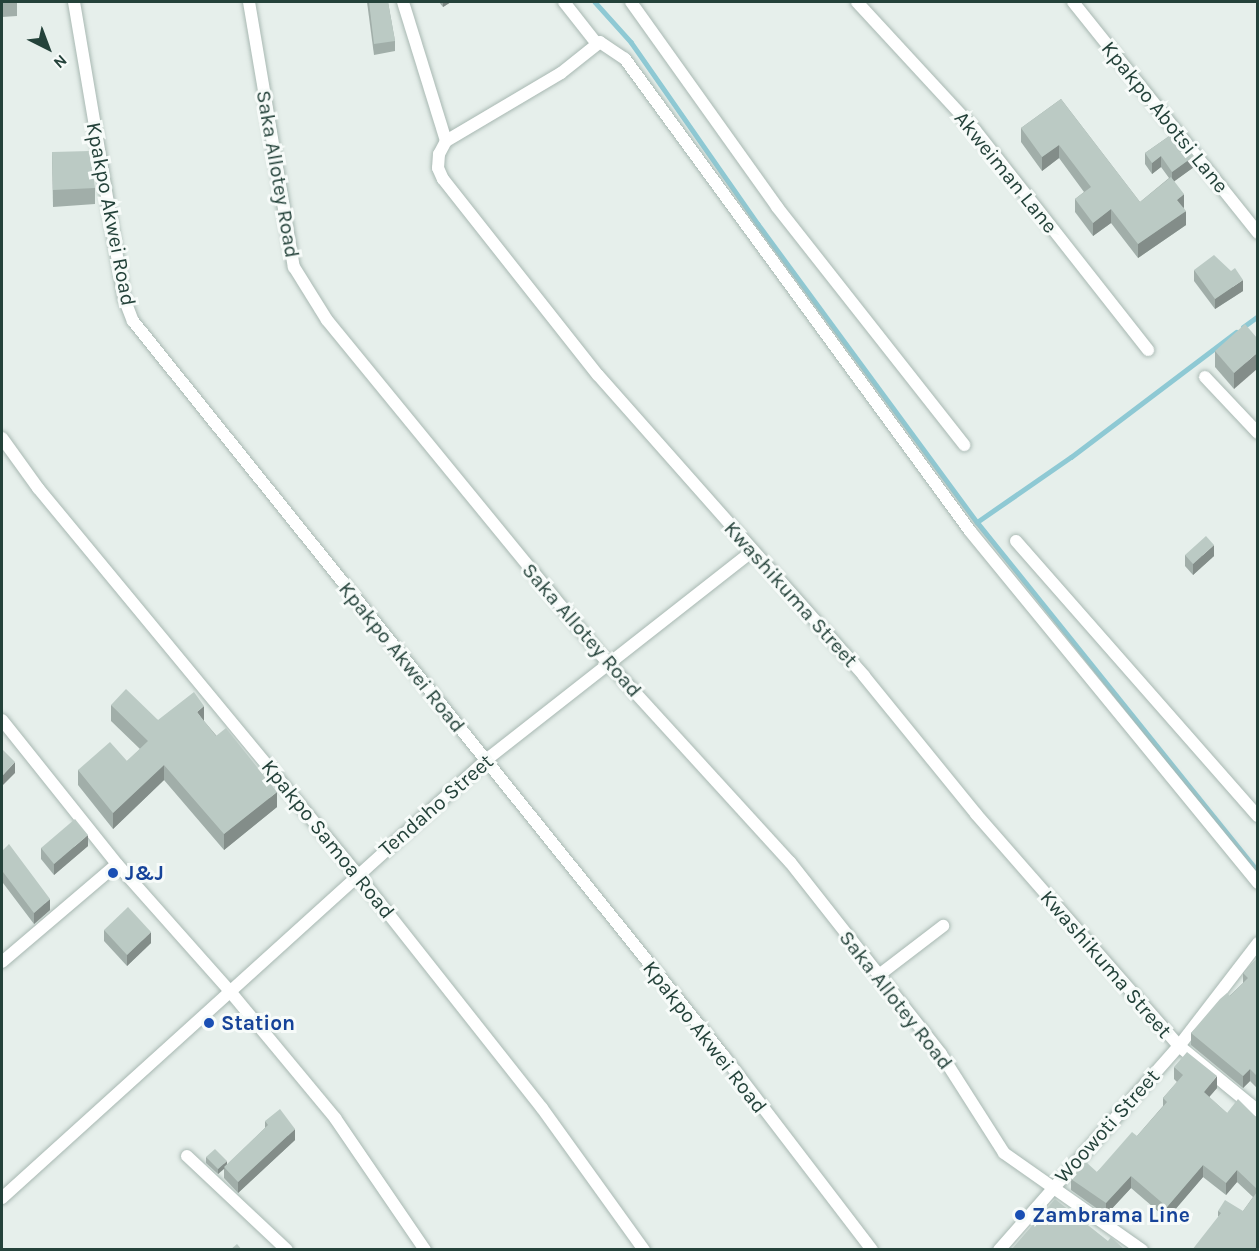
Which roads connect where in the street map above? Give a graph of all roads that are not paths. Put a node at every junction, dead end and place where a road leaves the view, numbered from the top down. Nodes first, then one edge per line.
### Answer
1 (74, 2) edge
2 (249, 2) edge
3 (403, 2) edge
4 (564, 2) edge
5 (631, 2) edge
6 (857, 2) edge
7 (1073, 2) edge
8 (597, 44) junction
9 (446, 141) junction
10 (1257, 233) edge
11 (1148, 350) dead end
12 (1205, 377) dead end
13 (1257, 433) edge
14 (2, 438) edge
15 (964, 445) dead end
16 (1016, 541) dead end
17 (753, 551) junction
18 (609, 664) junction
19 (2, 720) edge
20 (6, 734) edge
21 (486, 760) junction
22 (1257, 816) edge
23 (117, 864) junction
24 (357, 874) junction
25 (1257, 883) edge
26 (943, 926) dead end
27 (1257, 943) edge
28 (2, 962) edge
29 (879, 975) junction
30 (228, 989) junction
31 (1179, 1046) junction
32 (1257, 1111) edge
33 (187, 1156) dead end
34 (1053, 1186) junction
35 (2, 1198) edge
36 (287, 1250) edge
37 (425, 1250) edge
38 (644, 1250) edge
39 (872, 1250) edge
40 (999, 1250) edge
41 (1142, 1250) edge

1 - 21 street, Kpakpo Akwei Road
2 - 18 street, Saka Allotey Road
3 - 9 street
4 - 8 street
5 - 15 street
6 - 11 street, Akweiman Lane
7 - 10 street, Kpakpo Abotsi Lane
8 - 9 street
8 - 25 street
9 - 17 street, Kwashikuma Street
12 - 13 street
14 - 24 street, Kpakpo Samoa Road
16 - 22 street
17 - 18 street, Tendaho Street
17 - 31 street, Kwashikuma Street
18 - 21 street, Tendaho Street
18 - 29 street, Saka Allotey Road
19 - 20 street
20 - 23 street
21 - 24 street, Tendaho Street
21 - 39 street, Kpakpo Akwei Road
23 - 28 street
23 - 30 street
24 - 30 street, Tendaho Street
24 - 38 street, Kpakpo Samoa Road
26 - 29 street
27 - 31 street, Woowoti Street
29 - 34 street, Saka Allotey Road
30 - 35 street, Tendaho Street
30 - 37 street
31 - 32 street, Kwashikuma Street
31 - 34 street, Woowoti Street
33 - 36 street
34 - 40 street, Woowoti Street
34 - 41 street, Saka Allotey Road

